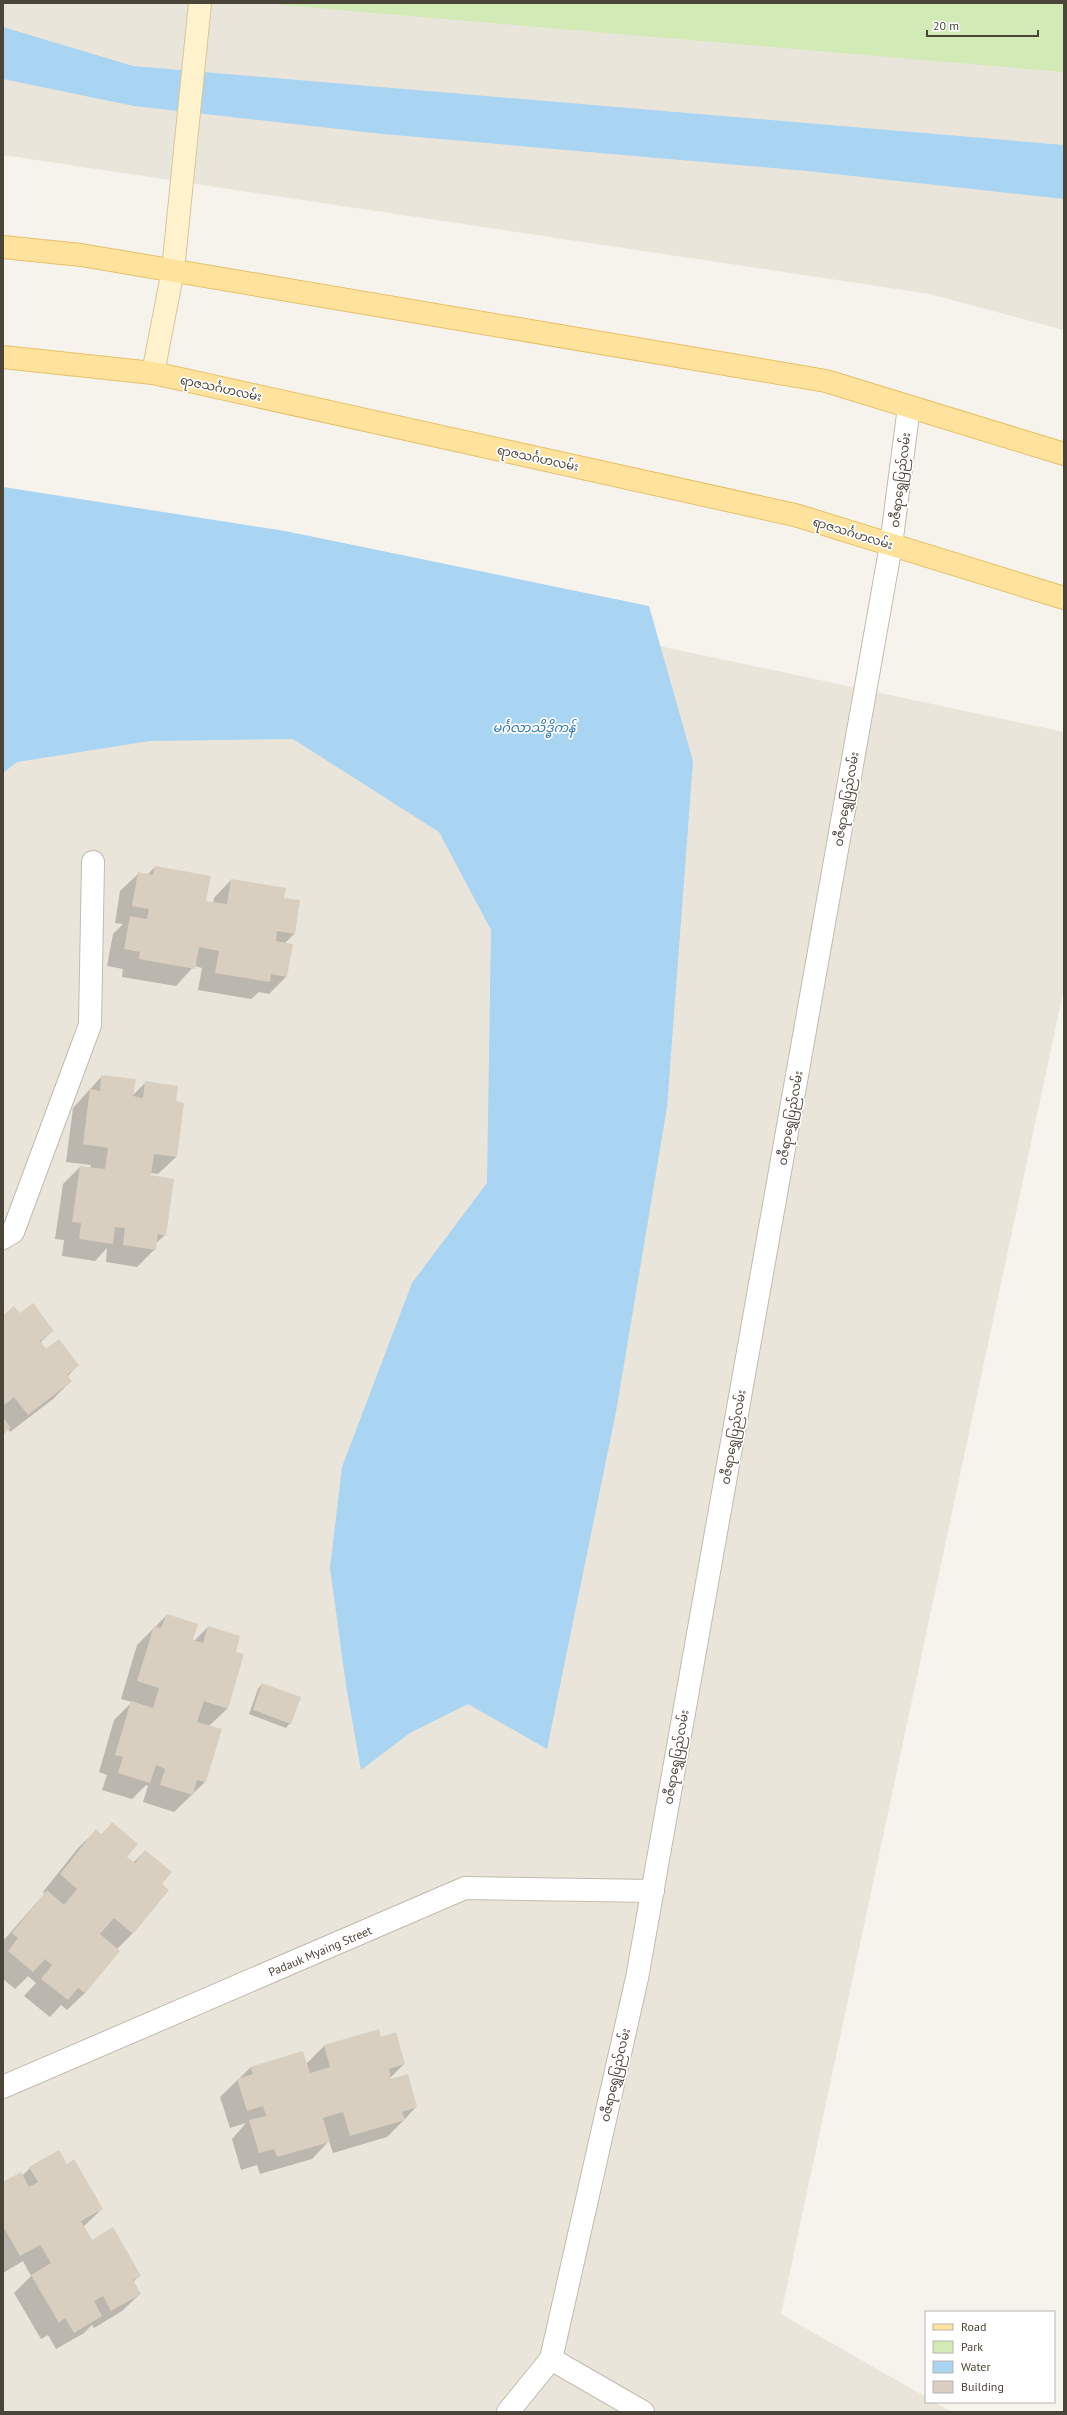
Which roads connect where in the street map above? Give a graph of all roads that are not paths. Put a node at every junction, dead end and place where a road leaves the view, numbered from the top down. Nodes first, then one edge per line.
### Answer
1 (200, 3) edge
2 (3, 247) edge
3 (173, 270) junction
4 (3, 357) edge
5 (154, 373) junction
6 (910, 407) junction
7 (1064, 454) edge
8 (892, 545) junction
9 (1064, 598) edge
10 (93, 862) dead end
11 (3, 1238) edge
12 (653, 1891) junction
13 (3, 2087) edge
14 (551, 2359) junction
15 (508, 2412) edge
16 (642, 2412) edge

1 - 3 street
2 - 3 main road
3 - 5 street
3 - 6 main road
4 - 5 main road, ရာဇသင်္ဂဟလမ်း
5 - 8 main road, ရာဇသင်္ဂဟလမ်း
6 - 7 main road
6 - 8 street, ဝဇီရာရွှေပြည်လမ်း
8 - 9 main road, ရာဇသင်္ဂဟလမ်း
8 - 12 street, ဝဇီရာရွှေပြည်လမ်း
10 - 11 street
12 - 13 street, Padauk Myaing Street
12 - 14 street, ဝဇီရာရွှေပြည်လမ်း
14 - 15 street
14 - 16 street

